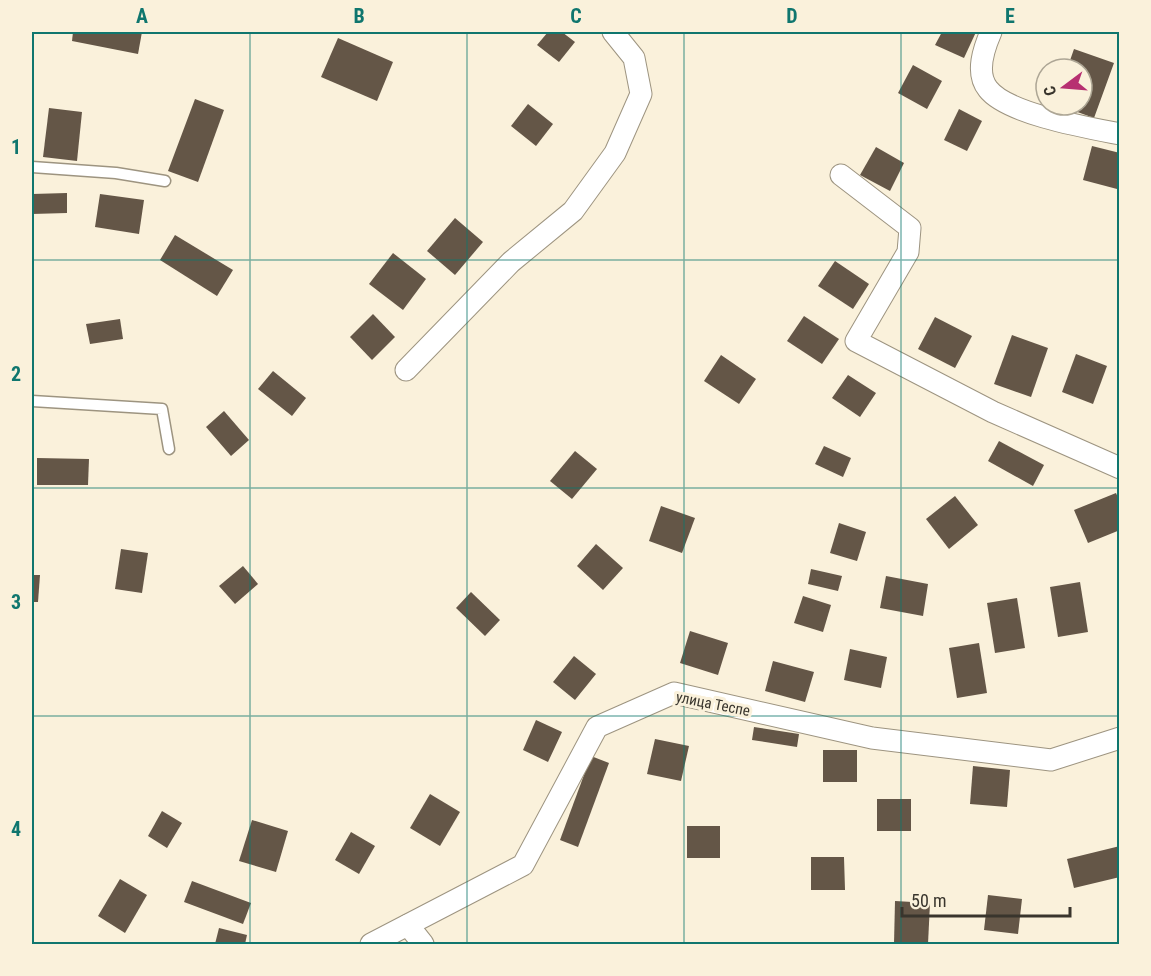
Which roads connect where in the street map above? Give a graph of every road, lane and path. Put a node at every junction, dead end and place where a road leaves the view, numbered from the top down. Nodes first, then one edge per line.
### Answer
1 (613, 32) edge
2 (991, 32) edge
3 (1119, 134) edge
4 (32, 167) edge
5 (841, 175) dead end
6 (165, 181) dead end
7 (406, 370) dead end
8 (32, 400) edge
9 (169, 449) dead end
10 (1119, 468) edge
11 (1119, 738) edge
12 (408, 925) junction
13 (371, 945) edge
14 (423, 945) edge

1 - 7 street
2 - 3 street
4 - 6 lane
5 - 10 street
8 - 9 lane
11 - 12 street, улица Теспе
12 - 13 street, улица Теспе
12 - 14 street

